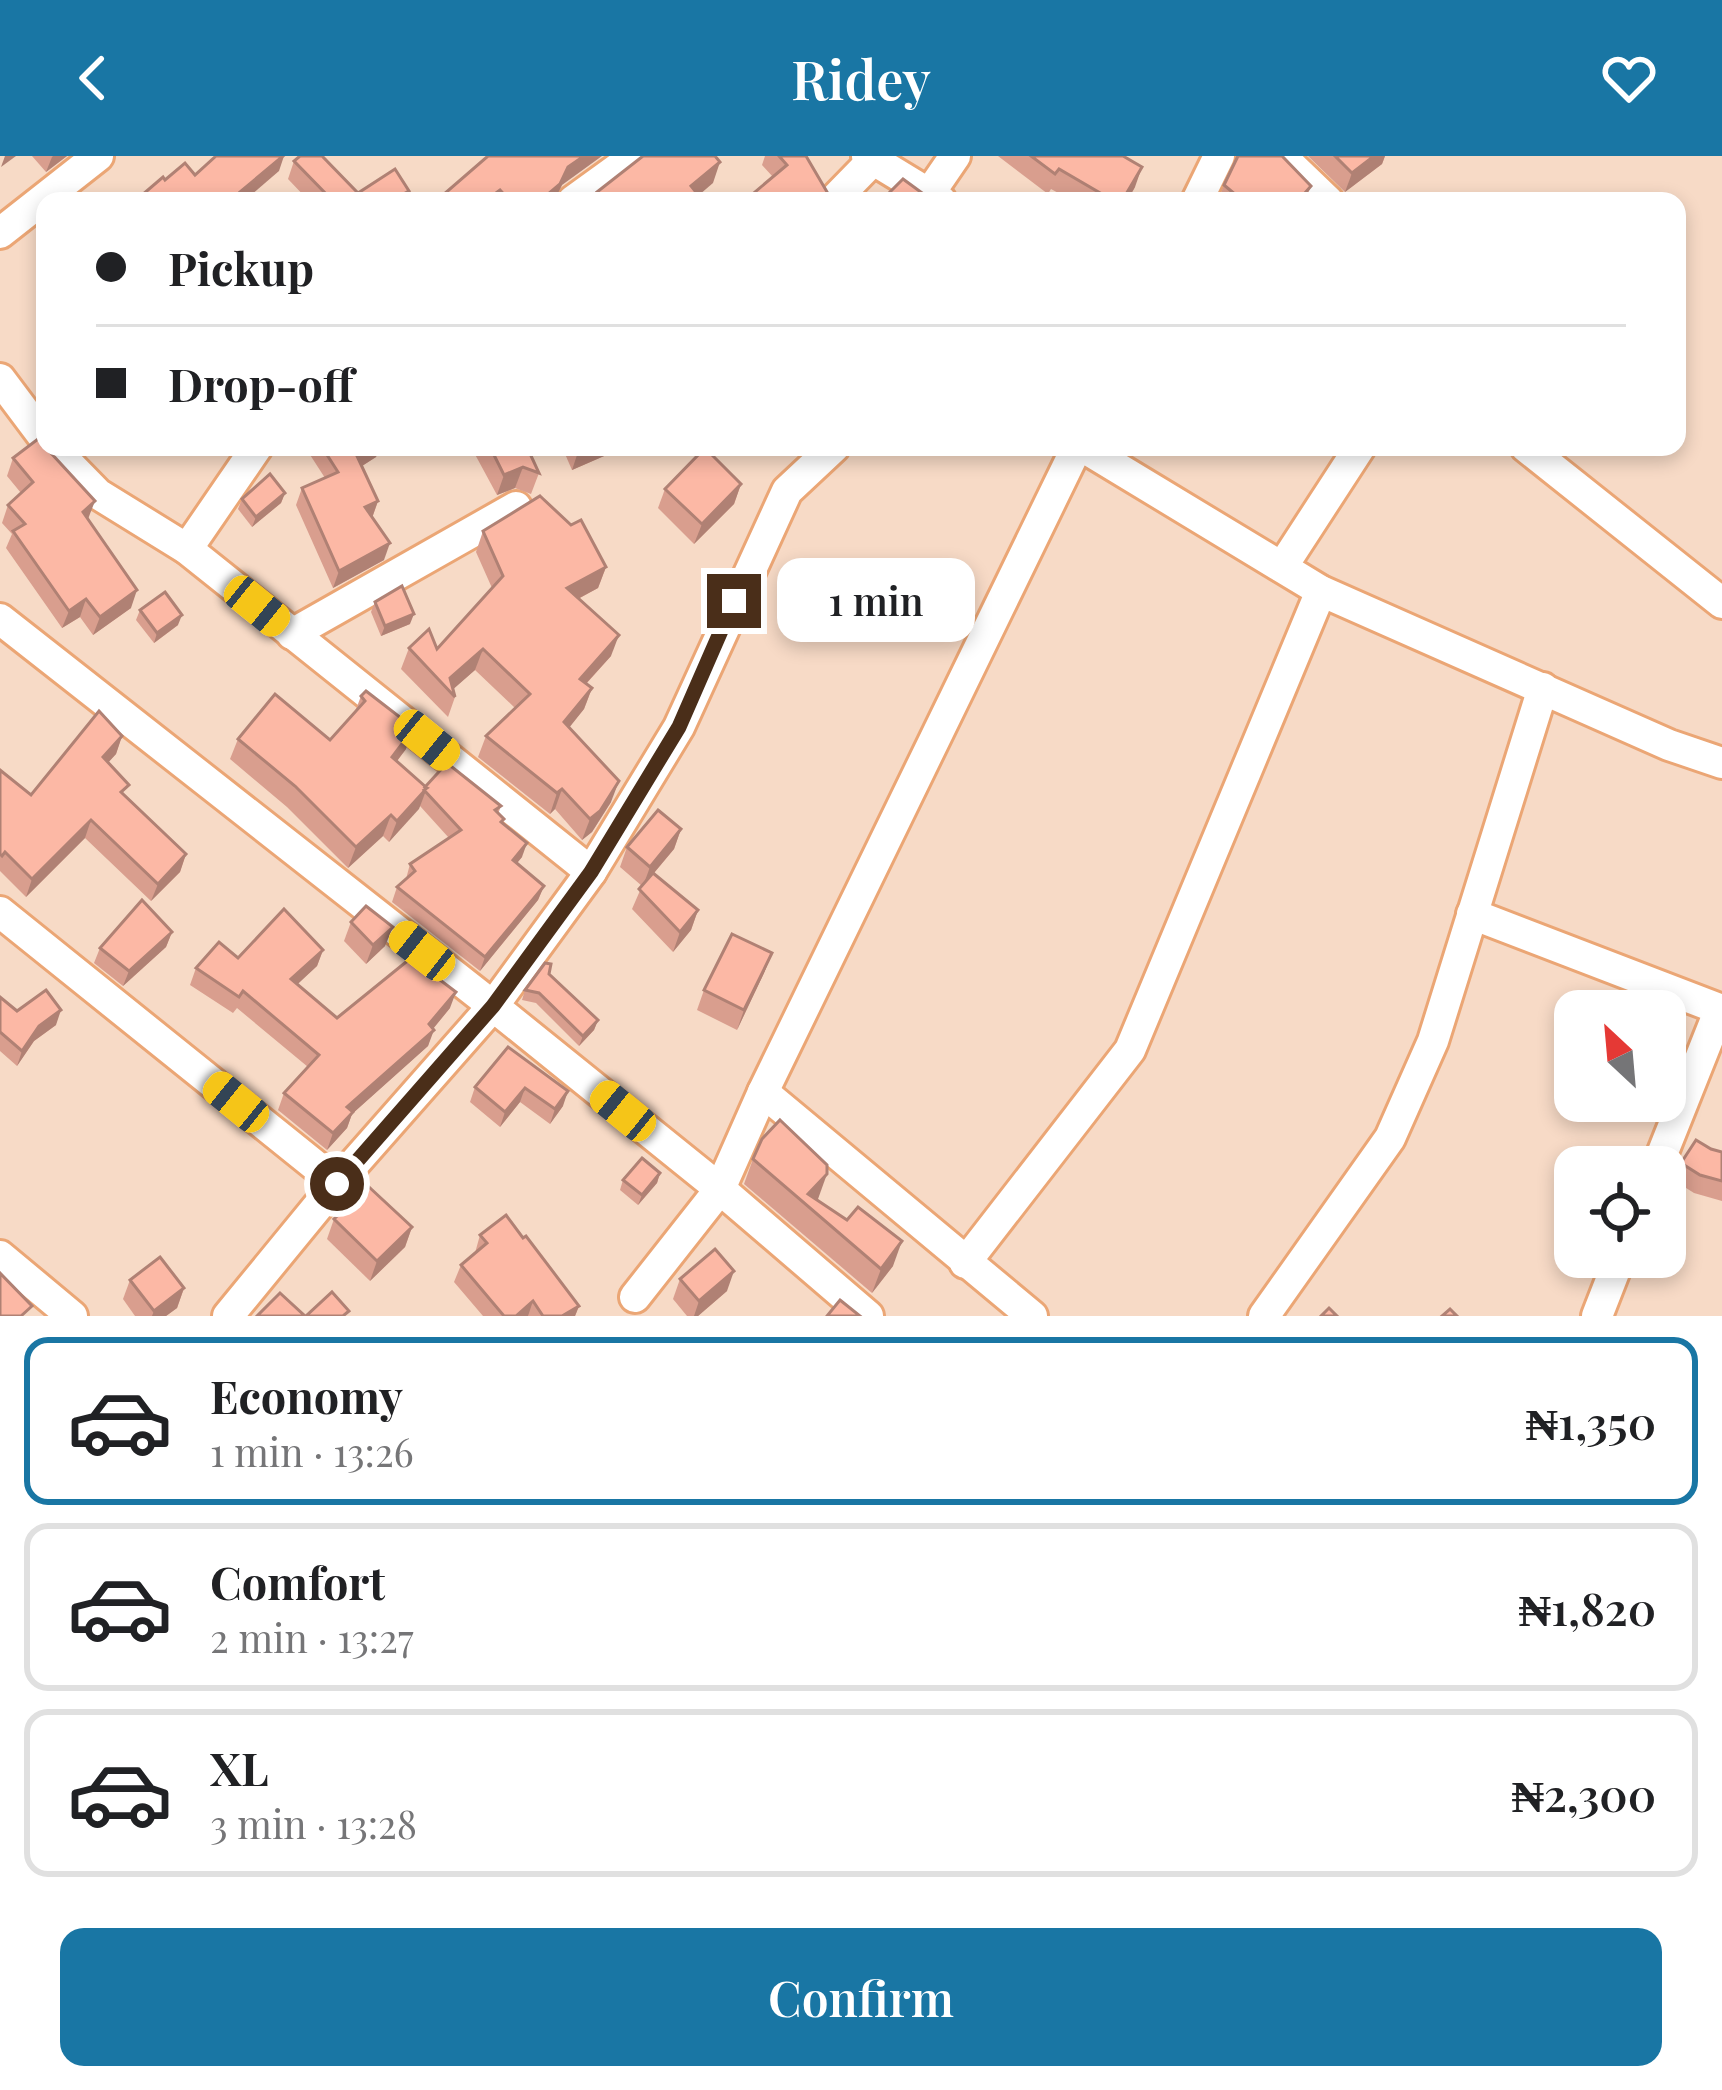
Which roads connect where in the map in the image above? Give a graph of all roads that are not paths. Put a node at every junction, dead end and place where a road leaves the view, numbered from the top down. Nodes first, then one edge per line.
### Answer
1 (98, 156) edge
2 (635, 156) edge
3 (955, 156) edge
4 (1219, 156) edge
5 (1281, 156) edge
6 (870, 158) edge
7 (52, 192) edge
8 (585, 192) edge
9 (841, 192) edge
10 (927, 192) edge
11 (937, 192) edge
12 (1201, 192) edge
13 (1319, 192) edge
14 (36, 204) edge
15 (0, 232) edge
16 (0, 379) edge
17 (36, 421) edge
18 (61, 456) edge
19 (250, 456) edge
20 (823, 456) edge
21 (1076, 456) edge
22 (1095, 456) edge
23 (1354, 456) edge
24 (1537, 456) edge
25 (516, 507) edge
26 (187, 549) junction
27 (1282, 567) junction
28 (1321, 591) junction
29 (1722, 603) edge
30 (0, 619) edge
31 (292, 634) junction
32 (1543, 688) junction
33 (1722, 763) edge
34 (591, 872) junction
35 (0, 912) edge
36 (1472, 914) junction
37 (493, 1006) junction
38 (1721, 1010) edge
39 (763, 1092) junction
40 (1666, 1146) edge
41 (337, 1184) junction
42 (720, 1189) junction
43 (0, 1256) edge
44 (965, 1263) junction
45 (1612, 1278) edge
46 (635, 1297) dead end
47 (71, 1316) edge
48 (228, 1316) edge
49 (868, 1316) edge
50 (1032, 1316) edge
51 (1264, 1316) edge
52 (1597, 1316) edge

1 - 7 street
2 - 8 street
3 - 11 street
4 - 12 street
5 - 13 street
6 - 9 street
6 - 10 street
14 - 15 street
16 - 17 street
18 - 26 street
19 - 26 street
20 - 34 street
21 - 39 street
22 - 27 street
23 - 27 street
24 - 29 street
25 - 31 street
26 - 31 street
27 - 28 street
28 - 32 street
28 - 44 street
30 - 37 street
31 - 34 street
32 - 33 street
32 - 36 street
34 - 37 street
35 - 41 street
36 - 38 street
36 - 51 street
37 - 41 street
37 - 42 street
38 - 40 street
39 - 42 street
39 - 44 street
41 - 48 street
42 - 46 street
42 - 49 street
43 - 47 street
44 - 50 street
45 - 52 street

